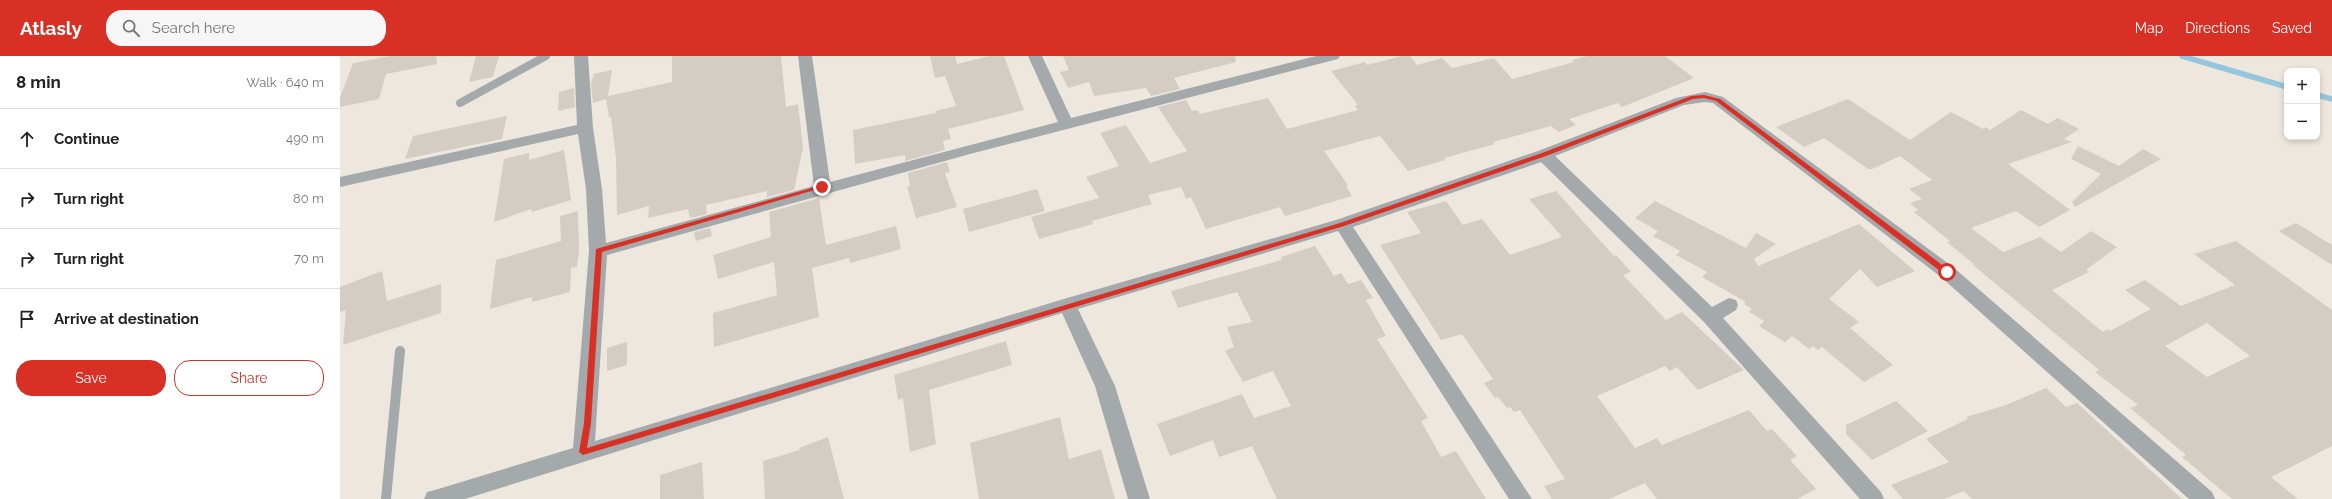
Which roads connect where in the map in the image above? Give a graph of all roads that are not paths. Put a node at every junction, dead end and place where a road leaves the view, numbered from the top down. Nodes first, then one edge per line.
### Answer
1 (546, 56) edge
2 (581, 56) edge
3 (805, 56) edge
4 (1035, 56) edge
5 (1333, 56) edge
6 (460, 103) dead end
7 (1066, 123) junction
8 (585, 128) junction
9 (1544, 155) junction
10 (340, 182) edge
11 (822, 187) junction
12 (1342, 224) junction
13 (598, 250) junction
14 (1068, 305) junction
15 (1729, 305) dead end
16 (1711, 317) junction
17 (400, 351) dead end
18 (583, 452) junction
19 (386, 499) edge
20 (435, 499) edge
21 (1139, 499) edge
22 (1521, 499) edge
23 (1873, 499) edge
24 (2204, 499) edge

1 - 6 lane
2 - 8 street
3 - 11 street
4 - 7 street
5 - 7 street
7 - 11 street
8 - 10 street
8 - 13 street
9 - 12 street
9 - 16 street
9 - 24 street
11 - 13 street
12 - 14 street
12 - 22 street
13 - 18 street
14 - 18 street
14 - 21 street
15 - 16 street
16 - 23 street
17 - 19 lane
18 - 20 street

